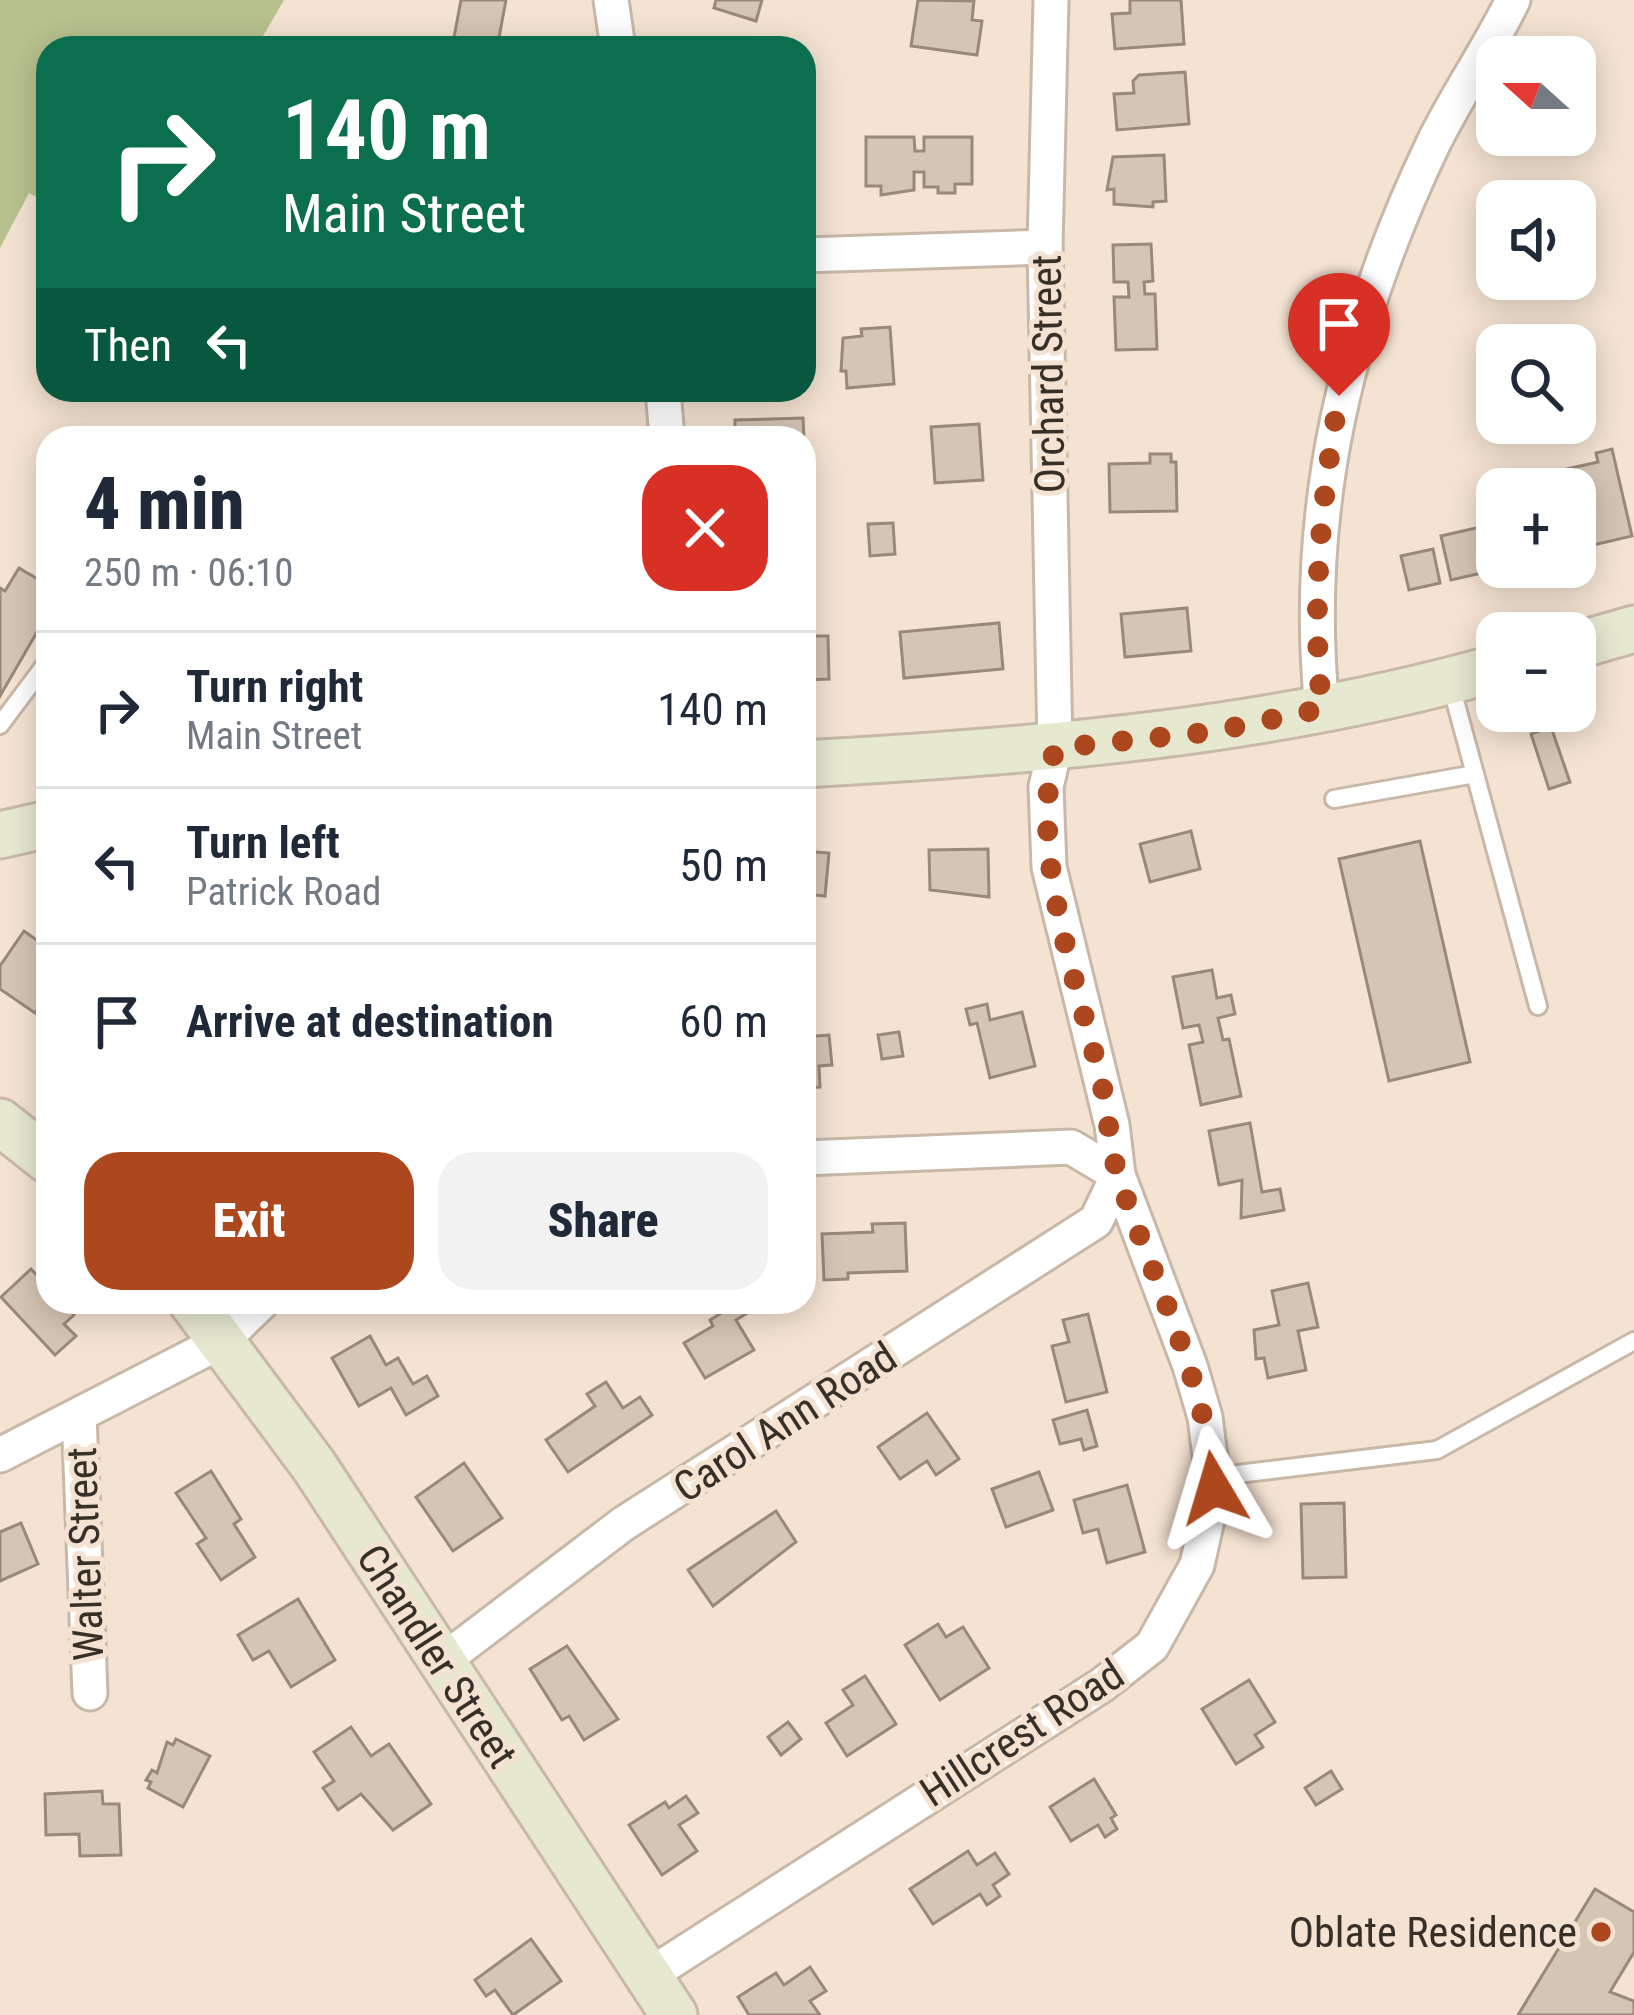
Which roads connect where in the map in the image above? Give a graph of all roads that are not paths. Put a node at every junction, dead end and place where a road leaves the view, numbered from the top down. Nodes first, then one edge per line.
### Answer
1 (611, 0) edge
2 (1051, 0) edge
3 (1513, 0) edge
4 (616, 36) edge
5 (1045, 247) junction
6 (816, 255) edge
7 (1634, 629) edge
8 (1596, 640) edge
9 (1476, 674) edge
10 (36, 677) edge
11 (1450, 681) junction
12 (1322, 709) junction
13 (0, 724) edge
14 (1055, 748) junction
15 (816, 763) edge
16 (1475, 774) junction
17 (1334, 799) dead end
18 (36, 827) edge
19 (0, 835) edge
20 (1538, 1006) dead end
21 (0, 1121) edge
22 (36, 1150) edge
23 (816, 1158) edge
24 (1118, 1175) junction
25 (201, 1314) edge
26 (250, 1314) edge
27 (222, 1341) junction
28 (1634, 1341) edge
29 (80, 1414) junction
30 (0, 1455) edge
31 (1214, 1477) junction
32 (440, 1663) junction
33 (90, 1693) dead end
34 (648, 1976) junction
35 (674, 2015) edge

1 - 4 street
2 - 5 street, Orchard Street
3 - 12 street
5 - 6 street
5 - 14 street, Orchard Street
7 - 8 main road
9 - 11 main road
10 - 13 lane
11 - 12 main road
11 - 16 lane
12 - 14 main road
14 - 15 main road
14 - 24 street, Hillcrest Road
16 - 17 lane
16 - 20 lane
18 - 19 main road
21 - 22 main road
23 - 24 street
24 - 31 street, Hillcrest Road
24 - 32 street, Carol Ann Road
25 - 27 main road, Chandler Street
26 - 27 street
27 - 29 street
27 - 32 main road, Chandler Street
28 - 31 lane
29 - 30 street
29 - 33 street, Walter Street
31 - 34 street, Hillcrest Road
32 - 34 main road, Chandler Street
34 - 35 main road, Chandler Street

